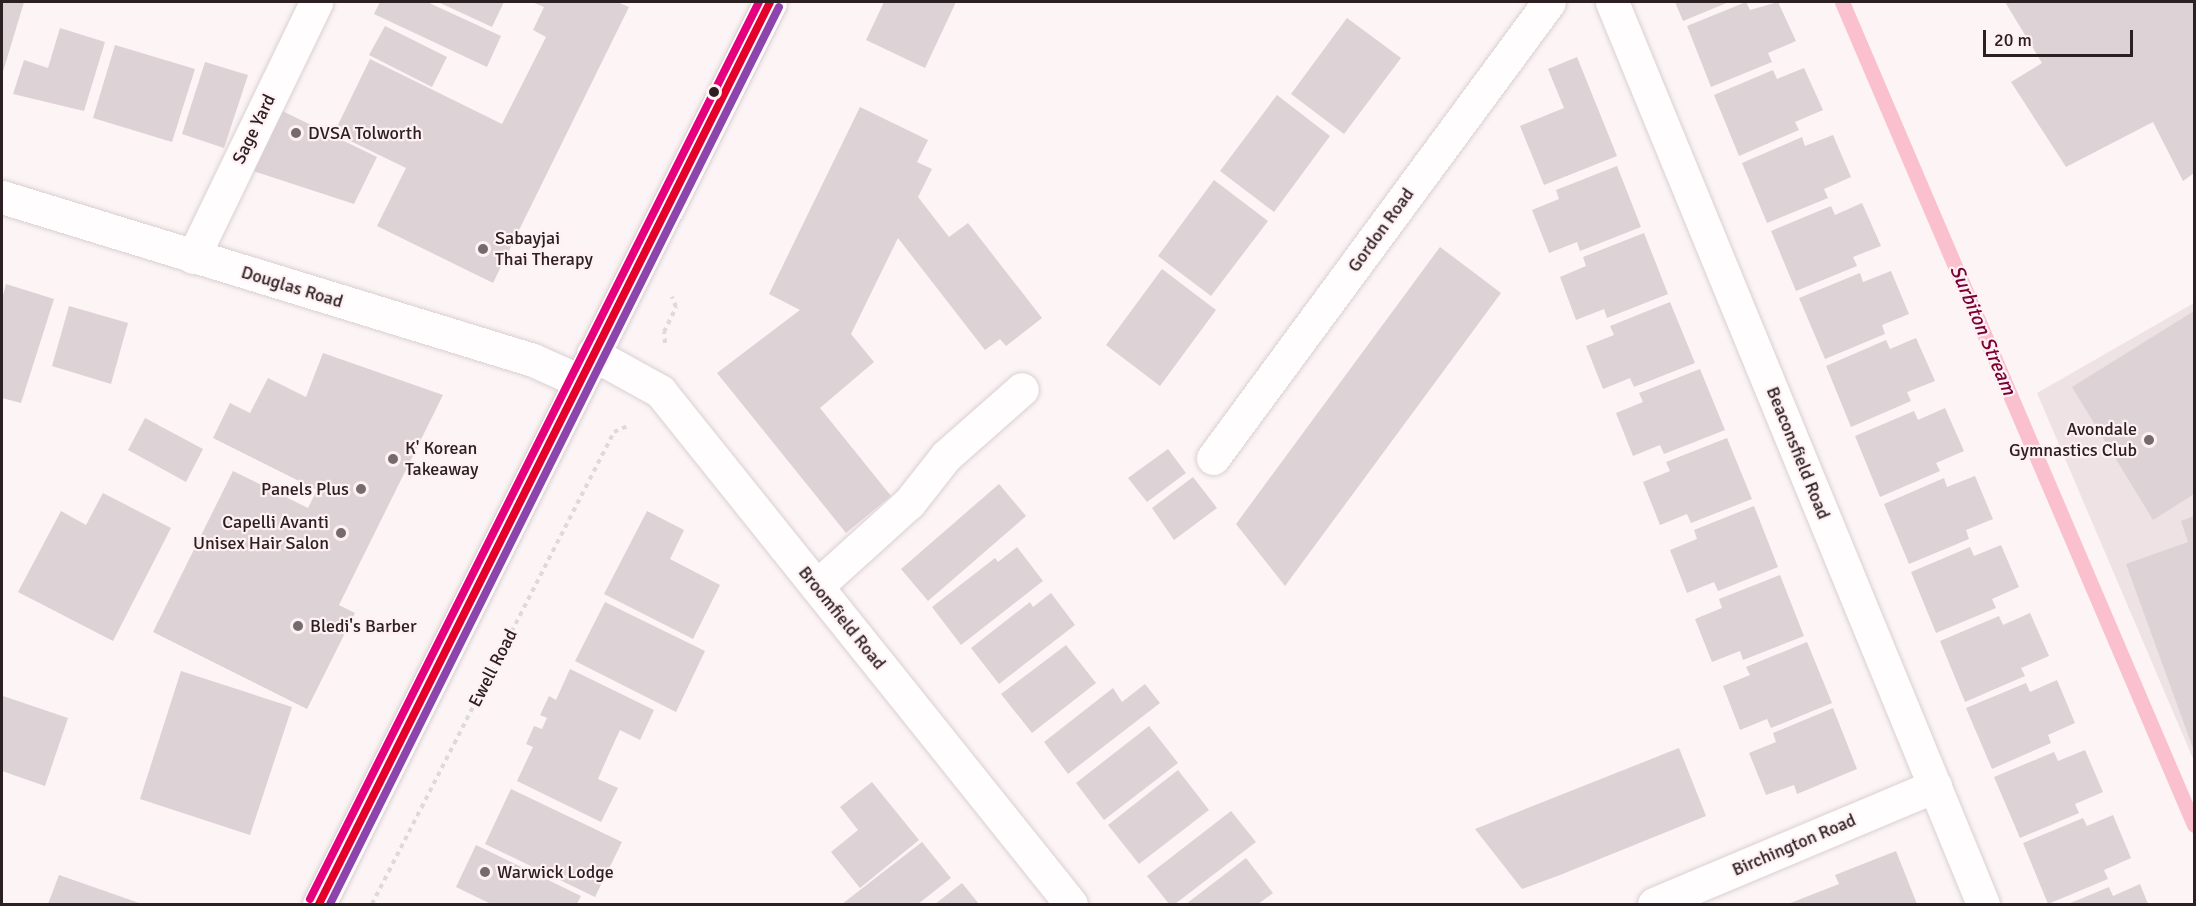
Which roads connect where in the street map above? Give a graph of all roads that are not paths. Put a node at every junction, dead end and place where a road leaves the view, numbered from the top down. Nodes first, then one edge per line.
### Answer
1 (316, 2) edge
2 (770, 2) edge
3 (1549, 2) edge
4 (1612, 2) edge
5 (2, 197) edge
6 (193, 257) junction
7 (586, 368) junction
8 (1022, 389) dead end
9 (1213, 458) dead end
10 (817, 586) junction
11 (1935, 786) junction
12 (319, 904) edge
13 (1071, 904) edge
14 (1654, 904) edge
15 (1983, 904) edge

1 - 6 street, Sage Yard
2 - 7 street
3 - 9 street, Gordon Road
4 - 11 street, Beaconsfield Road
5 - 6 street, Douglas Road
6 - 7 street, Douglas Road
7 - 10 street, Broomfield Road
7 - 12 street
8 - 10 street
10 - 13 street, Broomfield Road
11 - 14 street, Birchington Road
11 - 15 street, Beaconsfield Road

